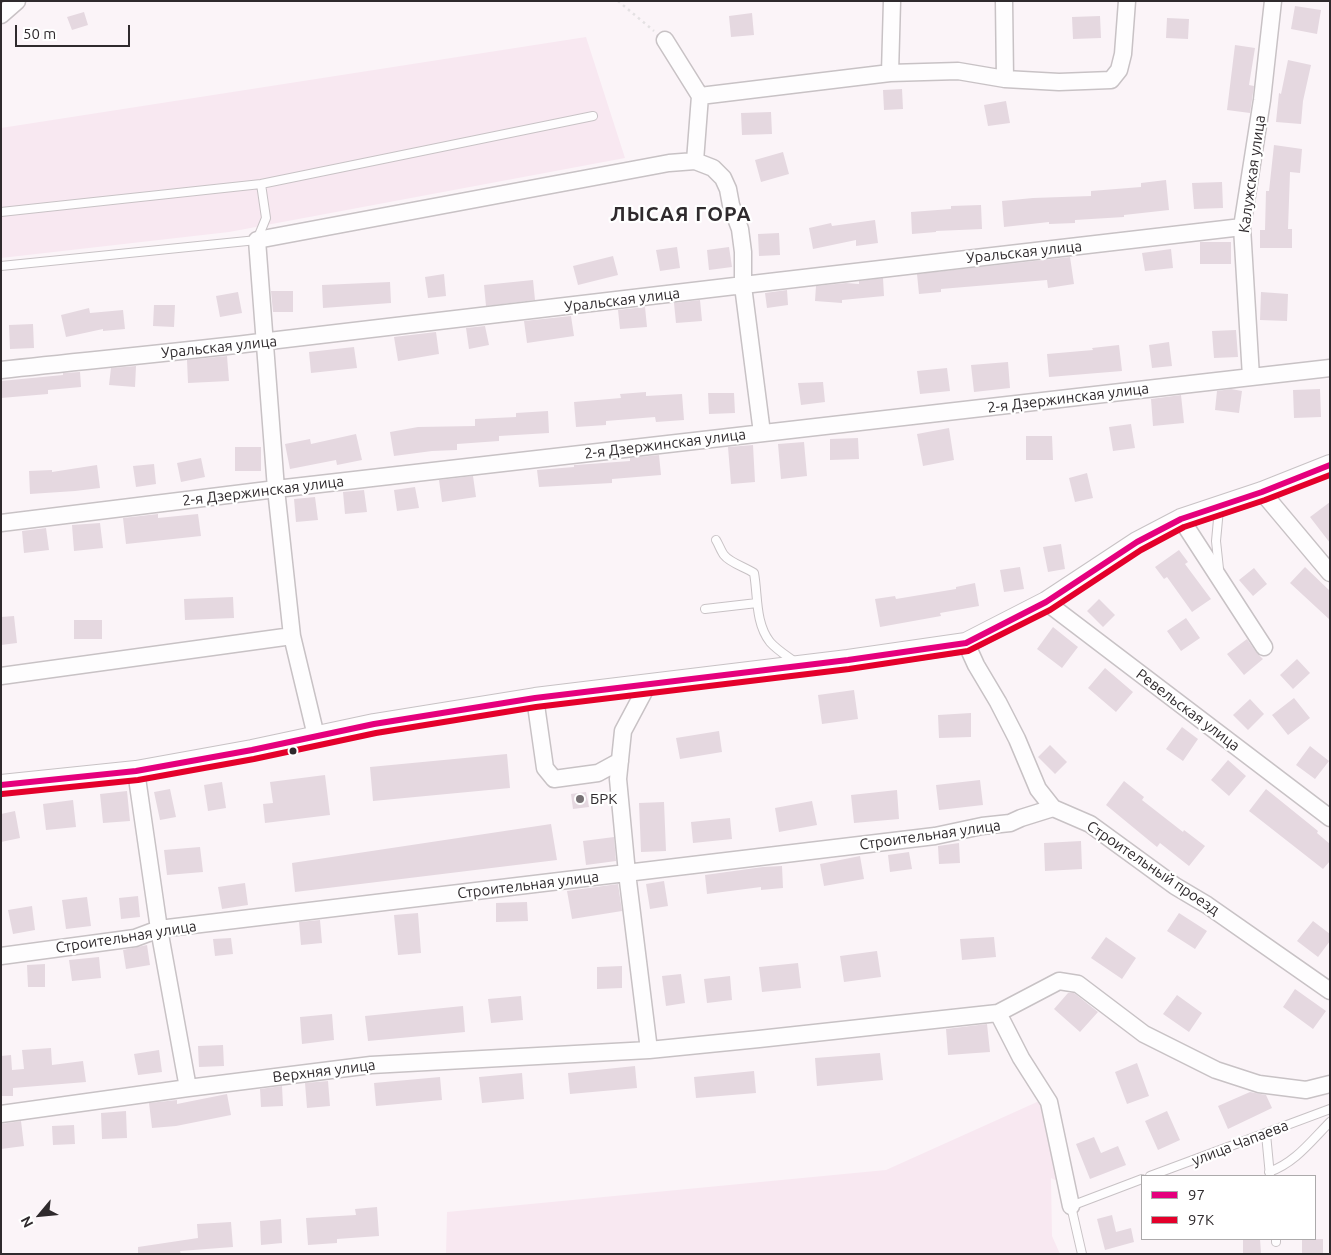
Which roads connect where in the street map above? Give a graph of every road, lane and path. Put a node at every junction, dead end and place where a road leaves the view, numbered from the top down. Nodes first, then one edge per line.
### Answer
1 (17, 1) edge
2 (618, 1) edge
3 (892, 1) edge
4 (1004, 1) edge
5 (1127, 1) edge
6 (1273, 1) edge
7 (1, 15) edge
8 (665, 40) joint
9 (890, 73) junction
10 (1005, 80) junction
11 (700, 96) junction
12 (593, 116) dead end
13 (695, 161) junction
14 (261, 184) junction
15 (1, 212) edge
16 (1242, 227) junction
17 (257, 240) junction
18 (1, 266) edge
19 (743, 286) junction
20 (265, 342) junction
21 (1330, 368) edge
22 (1, 370) edge
23 (1251, 377) junction
24 (762, 433) junction
25 (1330, 465) edge
26 (276, 489) junction
27 (1262, 492) junction
28 (1219, 506) junction
29 (1181, 519) junction
30 (1, 523) edge
31 (716, 540) dead end
32 (1330, 573) edge
33 (1220, 579) junction
34 (1046, 602) junction
35 (757, 603) junction
36 (706, 609) dead end
37 (292, 636) junction
38 (966, 642) junction
39 (1264, 647) dead end
40 (801, 666) junction
41 (1, 676) edge
42 (648, 686) junction
43 (535, 698) junction
44 (316, 736) junction
45 (620, 761) junction
46 (136, 771) junction
47 (1, 786) edge
48 (1053, 808) junction
49 (1330, 818) edge
50 (627, 873) junction
51 (159, 929) junction
52 (1, 956) edge
53 (1330, 991) edge
54 (998, 1013) junction
55 (649, 1050) junction
56 (1330, 1084) edge
57 (188, 1088) junction
58 (1330, 1109) edge
59 (1, 1114) edge
60 (1330, 1122) edge
61 (1266, 1134) junction
62 (1270, 1174) edge
63 (1153, 1175) edge
64 (1141, 1179) edge
65 (1070, 1206) junction
66 (1082, 1254) edge

1 - 7 street
2 - 8 path
3 - 9 street
4 - 10 street
5 - 10 street
6 - 16 street, Калужская улица
8 - 11 street
9 - 10 street
9 - 11 street
11 - 13 street
12 - 14 lane
13 - 17 street
13 - 19 street
14 - 15 lane
14 - 17 lane
16 - 19 street, Уральская улица
16 - 23 street, Калужская улица
17 - 18 lane
17 - 20 street
19 - 20 street, Уральская улица
19 - 24 street
20 - 22 street, Уральская улица
20 - 26 street
21 - 23 street, 2-я Дзержинская улица
23 - 24 street, 2-я Дзержинская улица
24 - 26 street, 2-я Дзержинская улица
25 - 27 street
26 - 30 street, 2-я Дзержинская улица
26 - 37 street
27 - 28 street
27 - 32 street
28 - 29 street
28 - 33 lane
29 - 33 street
29 - 34 street
31 - 35 lane
33 - 39 street
34 - 38 street
34 - 49 street, Ревельская улица
35 - 36 lane
35 - 40 lane
37 - 41 street
37 - 44 street
38 - 40 street
38 - 48 street, Строительный проезд
40 - 42 street
42 - 43 street
42 - 45 street
43 - 44 street
43 - 45 street
44 - 46 street
45 - 50 street
46 - 47 street
46 - 51 street
48 - 50 street, Строительная улица
48 - 53 street, Строительный проезд
50 - 51 street, Строительная улица
50 - 55 street
51 - 52 street, Строительная улица
51 - 57 street
54 - 55 street, Верхняя улица
54 - 56 street
54 - 65 street
55 - 57 street, Верхняя улица
57 - 59 street, Верхняя улица
58 - 61 lane, улица Чапаева
60 - 62 lane
61 - 62 lane
61 - 63 lane, улица Чапаева
64 - 65 lane
65 - 66 lane

